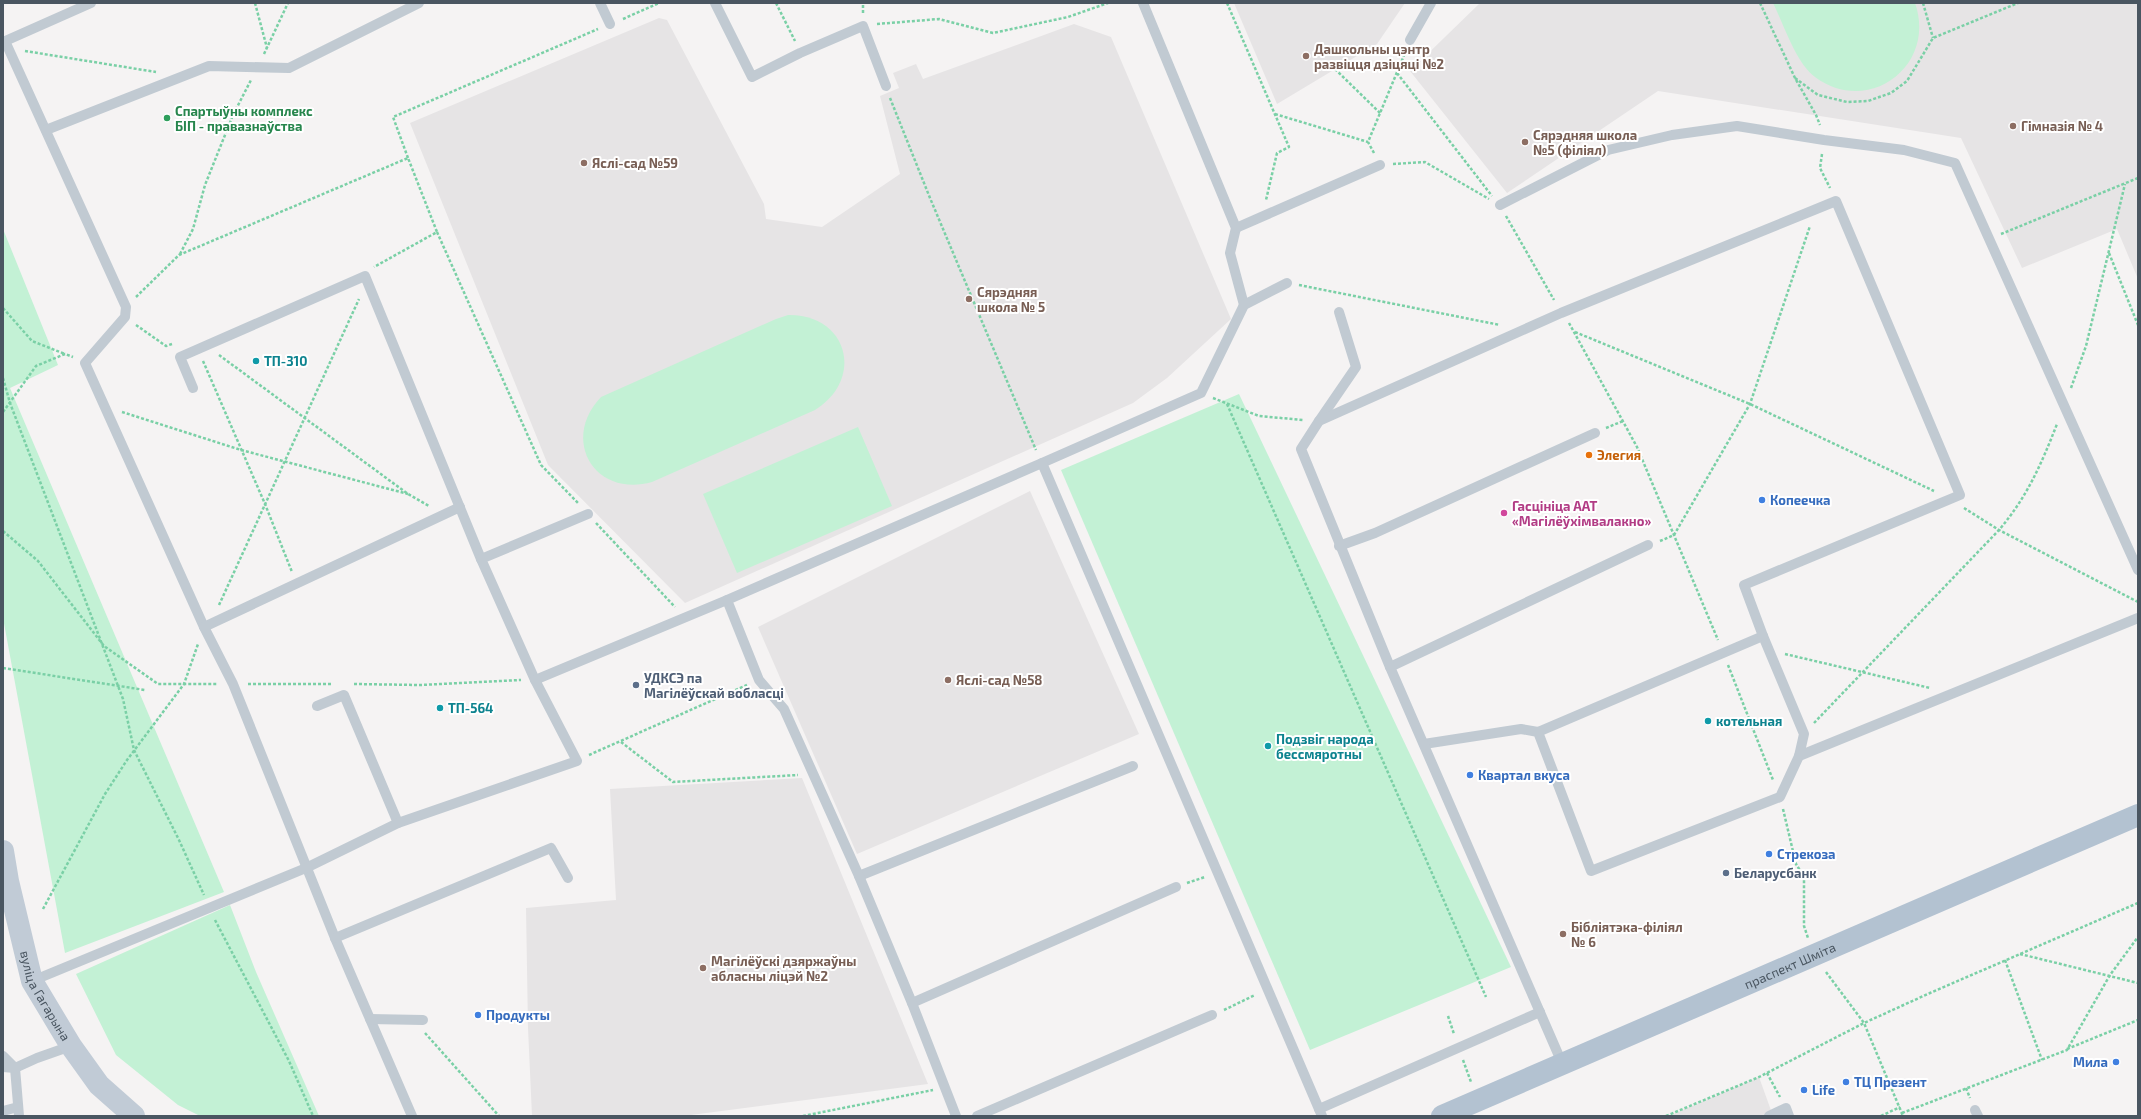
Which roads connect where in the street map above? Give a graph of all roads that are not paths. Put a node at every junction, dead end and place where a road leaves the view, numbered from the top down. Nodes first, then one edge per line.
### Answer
1 (91, 3) edge
2 (419, 3) edge
3 (600, 3) edge
4 (715, 3) edge
5 (1143, 3) edge
6 (1431, 3) edge
7 (610, 24) road end
8 (1410, 40) road end
9 (6, 44) edge
10 (886, 86) road end
11 (46, 130) junction
12 (1380, 165) road end
13 (1500, 205) road end
14 (1236, 228) junction
15 (1287, 283) road end
16 (1244, 306) junction
17 (1339, 312) dead end
18 (193, 388) dead end
19 (1319, 421) junction
20 (1595, 433) dead end
21 (1042, 464) junction
22 (460, 507) junction
23 (588, 514) road end
24 (1648, 545) dead end
25 (1339, 546) junction
26 (481, 559) junction
27 (2138, 570) edge
28 (727, 600) junction
29 (2138, 618) edge
30 (204, 627) junction
31 (1763, 636) junction
32 (1390, 667) junction
33 (535, 680) junction
34 (317, 706) dead end
35 (1538, 732) junction
36 (1424, 744) junction
37 (1799, 756) junction
38 (1133, 766) dead end
39 (2138, 815) edge
40 (398, 824) junction
41 (3, 851) edge
42 (306, 868) junction
43 (859, 876) junction
44 (568, 878) dead end
45 (1176, 887) road end
46 (335, 938) junction
47 (32, 981) junction
48 (912, 1002) junction
49 (1540, 1012) junction
50 (1212, 1015) road end
51 (370, 1019) junction
52 (418, 1020) road end
53 (71, 1046) junction
54 (3, 1056) edge
55 (1562, 1063) junction
56 (3, 1067) edge
57 (15, 1068) junction
58 (3, 1111) edge
59 (18, 1112) edge
60 (1787, 1112) edge
61 (1321, 1113) edge
62 (1451, 1114) edge
63 (134, 1116) edge
64 (412, 1116) edge
65 (956, 1116) edge
66 (977, 1116) edge
67 (1768, 1116) edge

1 - 9 lane
2 - 11 lane
3 - 7 lane
4 - 10 lane
5 - 14 lane
6 - 8 lane
9 - 11 lane
11 - 30 lane
12 - 14 lane
13 - 27 lane
14 - 16 lane
15 - 16 lane
16 - 21 lane
17 - 19 lane
18 - 22 lane
19 - 25 lane
19 - 31 lane
20 - 25 lane
21 - 28 lane
21 - 61 lane
22 - 26 lane
22 - 30 lane
23 - 26 lane
24 - 32 lane
25 - 32 lane
26 - 33 lane
28 - 33 lane
28 - 43 lane
29 - 37 lane
30 - 42 lane
31 - 35 lane
31 - 37 lane
32 - 36 lane
33 - 40 lane
34 - 40 lane
35 - 36 lane
35 - 37 lane
36 - 49 lane
38 - 43 lane
39 - 55 main road, праспект Шміта
40 - 42 lane
41 - 47 main road, вуліца Гагарына
42 - 46 lane
42 - 47 lane
43 - 48 lane
44 - 46 lane
45 - 48 lane
46 - 51 lane
47 - 53 main road, вуліца Гагарына
48 - 65 lane
49 - 55 lane
49 - 61 lane
50 - 66 lane
51 - 52 lane
51 - 64 lane
53 - 57 lane
53 - 63 main road, вуліца Гагарына
54 - 57 lane
55 - 62 main road, праспект Шміта
56 - 57 lane
57 - 59 lane
58 - 59 lane
60 - 67 lane

